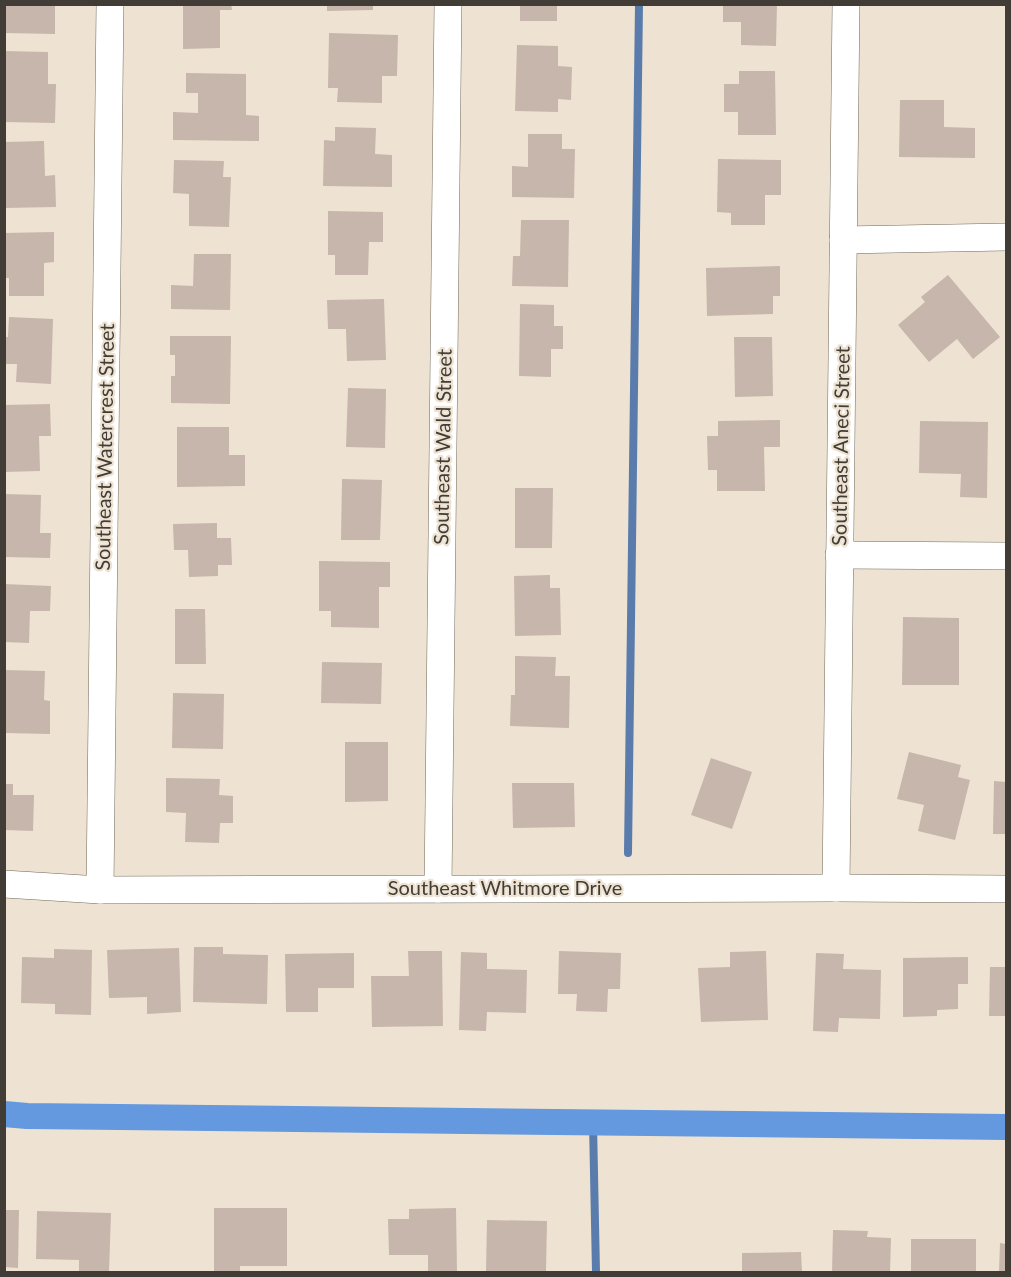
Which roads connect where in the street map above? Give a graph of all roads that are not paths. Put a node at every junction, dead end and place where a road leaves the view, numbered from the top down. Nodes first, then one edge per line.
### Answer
1 (110, 4) edge
2 (448, 4) edge
3 (846, 4) edge
4 (1006, 237) edge
5 (843, 240) junction
6 (839, 555) junction
7 (1006, 556) edge
8 (4, 884) edge
9 (836, 888) junction
10 (438, 889) junction
11 (1006, 889) edge
12 (100, 890) junction

1 - 12 street, Southeast Watercrest Street
2 - 10 street, Southeast Wald Street
3 - 5 street, Southeast Aneci Street
4 - 5 street
5 - 6 street, Southeast Aneci Street
6 - 7 street
6 - 9 street, Southeast Aneci Street
8 - 12 street, Southeast Whitmore Drive
9 - 10 street, Southeast Whitmore Drive
9 - 11 street, Southeast Whitmore Drive
10 - 12 street, Southeast Whitmore Drive

